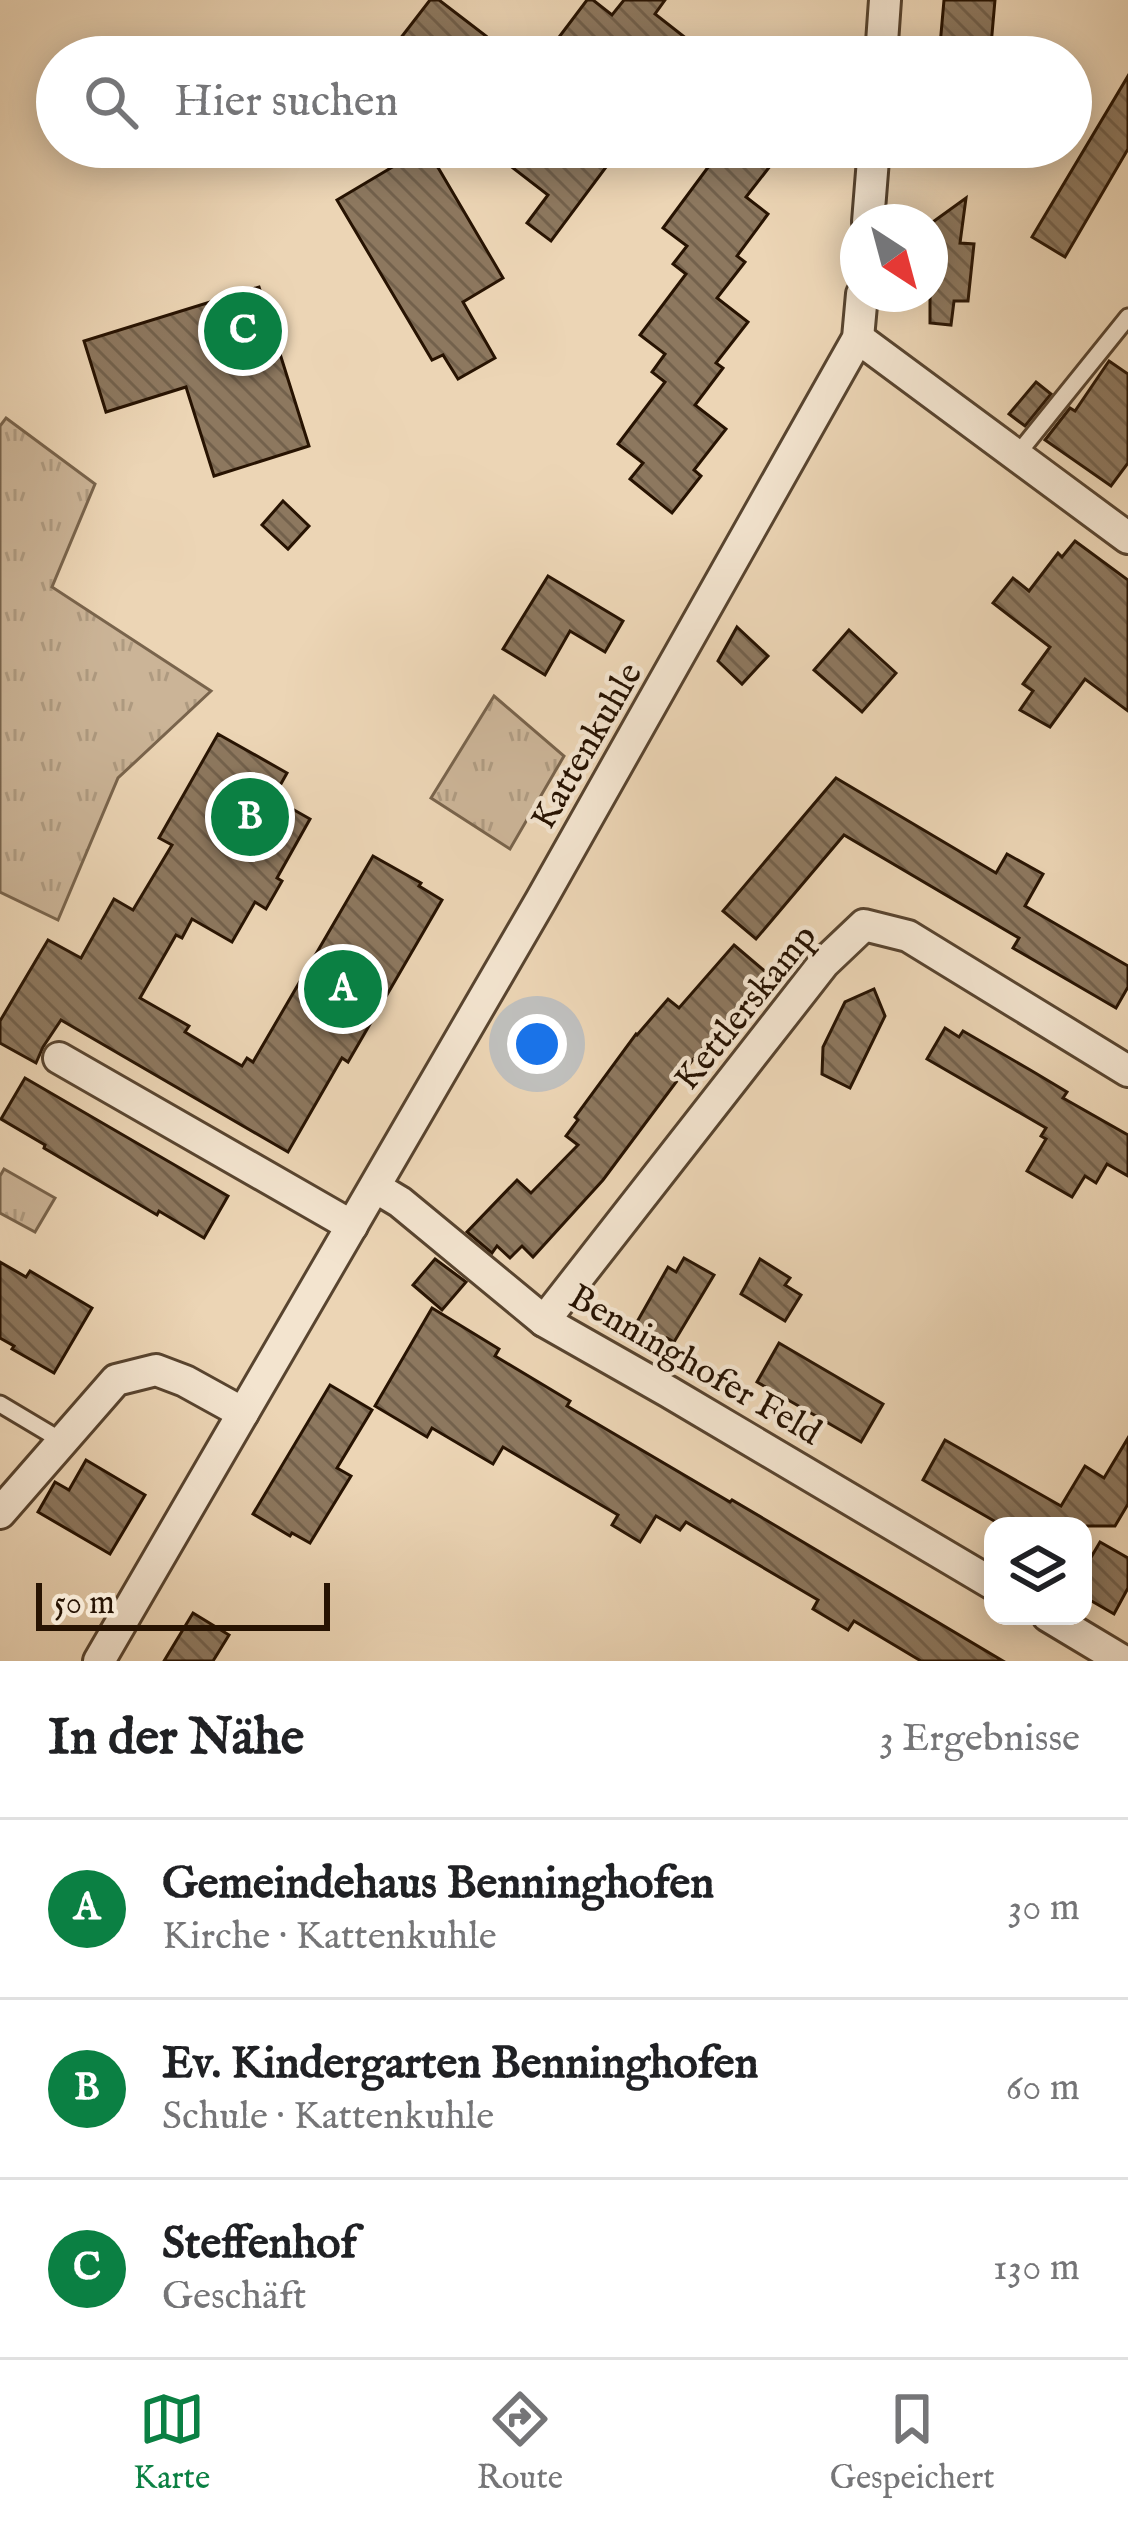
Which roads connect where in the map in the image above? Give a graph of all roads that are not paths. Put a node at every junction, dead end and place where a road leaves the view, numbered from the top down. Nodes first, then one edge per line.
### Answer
1 (886, 0) edge
2 (883, 36) edge
3 (872, 168) edge
4 (869, 204) edge
5 (860, 312) edge
6 (1128, 317) edge
7 (858, 338) junction
8 (1016, 455) junction
9 (1128, 538) edge
10 (59, 1058) dead end
11 (1128, 1071) edge
12 (375, 1187) junction
13 (352, 1226) junction
14 (544, 1321) junction
15 (0, 1405) edge
16 (243, 1413) junction
17 (62, 1441) junction
18 (0, 1514) edge
19 (984, 1579) edge
20 (1063, 1625) edge
21 (99, 1661) edge
22 (1124, 1661) edge

1 - 2 street
3 - 4 street
5 - 7 street, Kattenkuhle
6 - 8 lane
7 - 8 street
7 - 12 street, Kattenkuhle
8 - 9 street
10 - 13 street
11 - 14 street, Kettlerskamp
12 - 13 street, Kattenkuhle
12 - 14 street, Benninghofer Feld
13 - 16 street, Kattenkuhle
14 - 19 street, Benninghofer Feld
15 - 17 lane
16 - 17 street
16 - 21 street, Kattenkuhle
17 - 18 street
20 - 22 street

